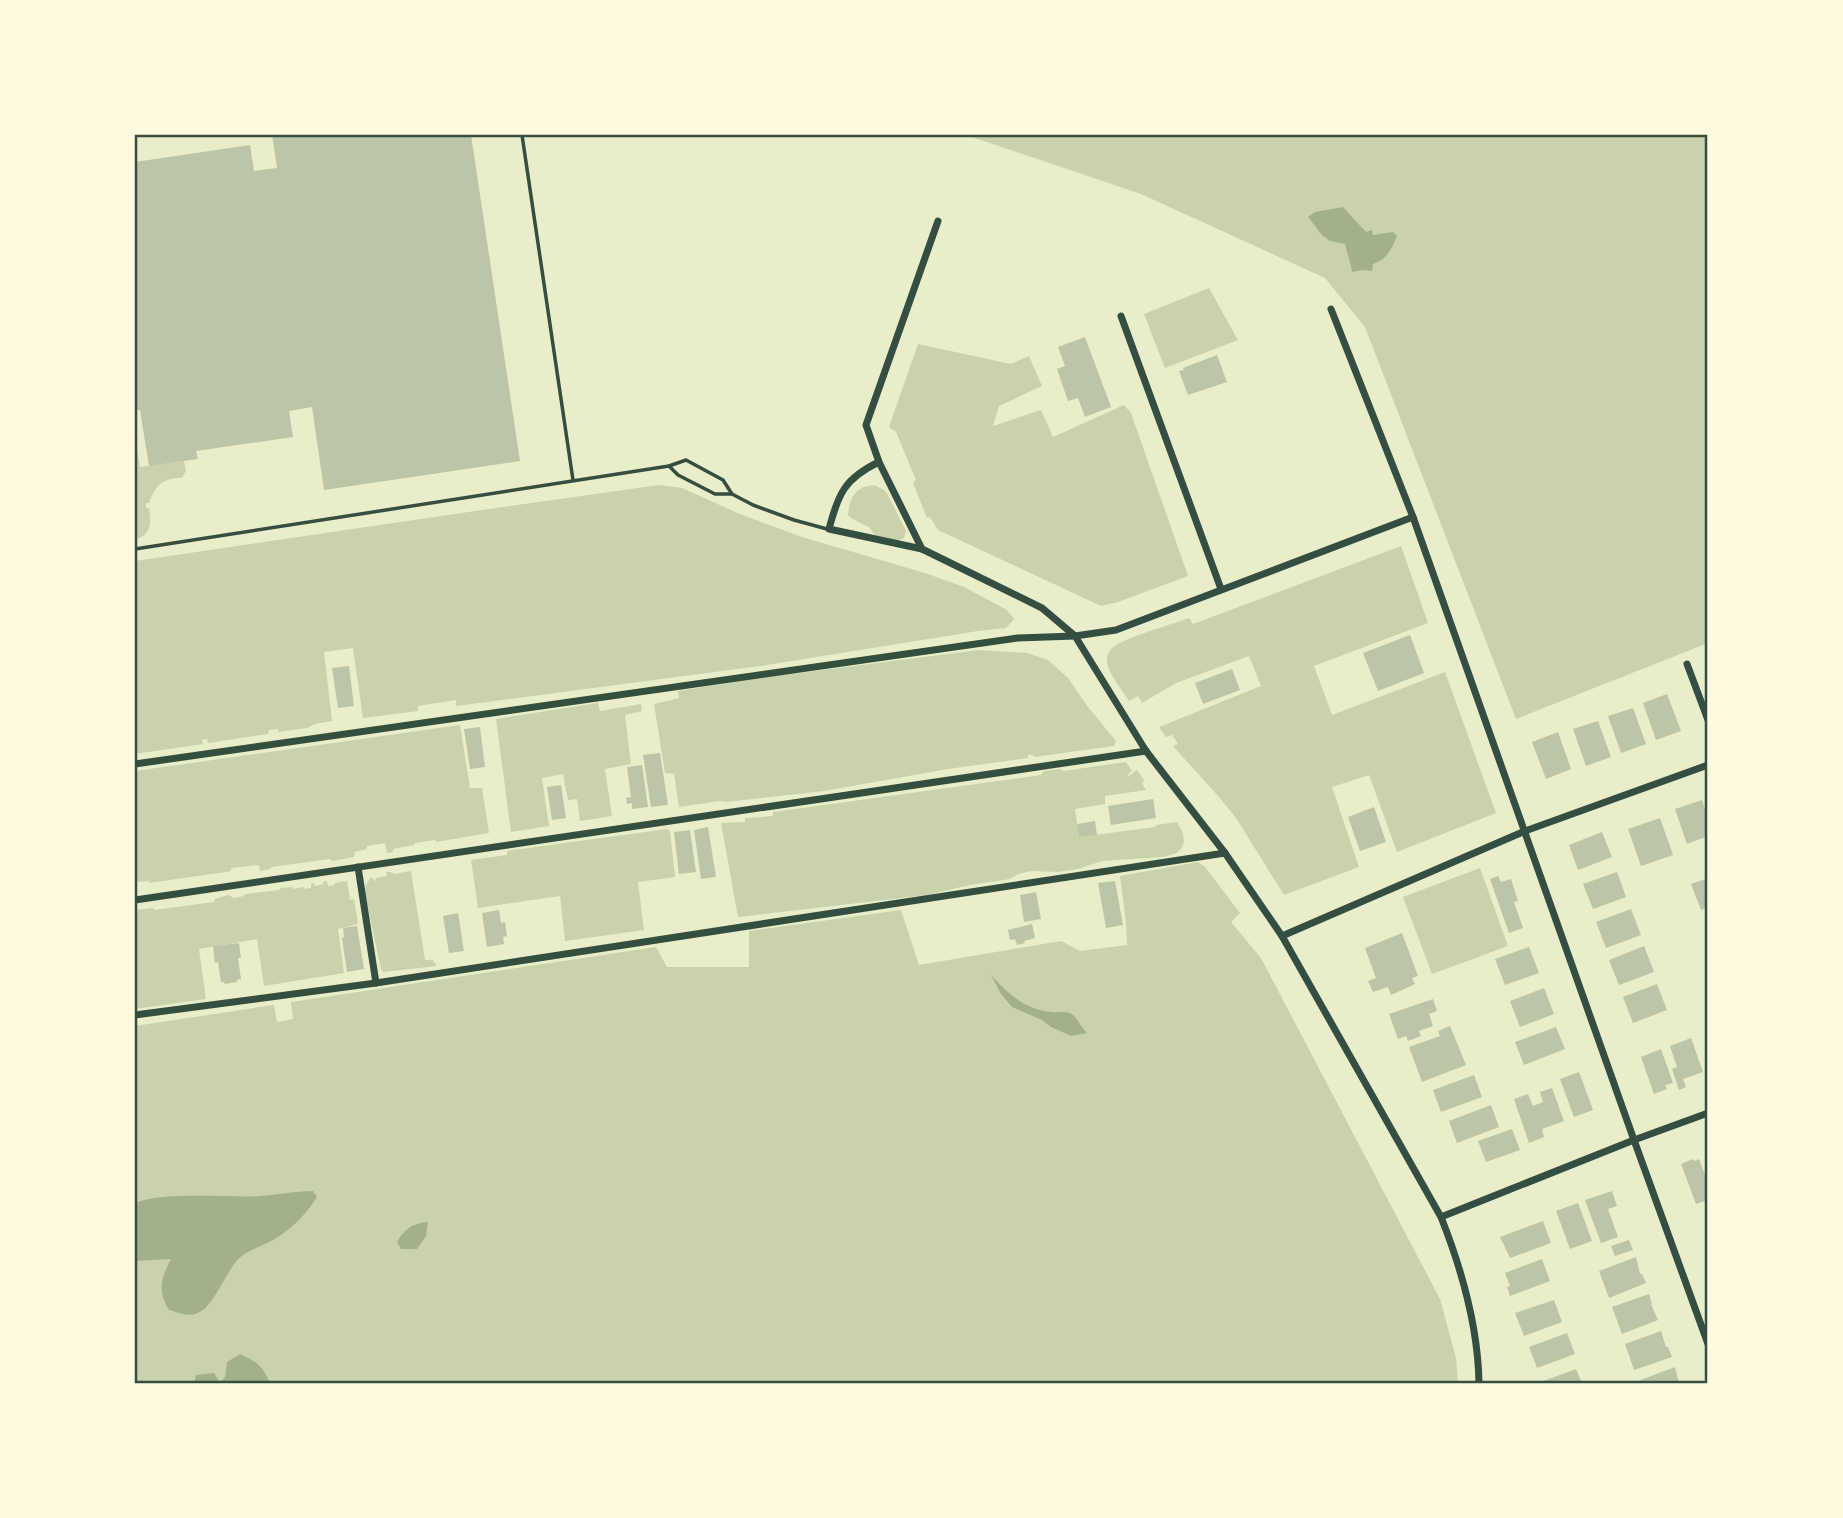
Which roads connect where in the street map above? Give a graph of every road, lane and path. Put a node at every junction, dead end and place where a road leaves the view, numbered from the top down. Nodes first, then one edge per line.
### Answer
1 (522, 135) edge
2 (938, 221) dead end
3 (1331, 309) dead end
4 (1121, 316) dead end
5 (879, 462) junction
6 (669, 466) junction
7 (573, 480) junction
8 (732, 494) junction
9 (1413, 517) junction
10 (829, 529) junction
11 (135, 549) edge
12 (922, 549) junction
13 (1221, 589) junction
14 (1075, 636) junction
15 (1687, 664) dead end
16 (1708, 720) edge
17 (1146, 751) junction
18 (135, 764) edge
19 (1708, 765) edge
20 (1525, 831) junction
21 (1225, 853) junction
22 (358, 867) junction
23 (135, 900) edge
24 (1282, 936) junction
25 (376, 983) junction
26 (135, 1015) edge
27 (1708, 1113) edge
28 (1633, 1140) junction
29 (1441, 1217) junction
30 (1708, 1344) edge
31 (1479, 1383) edge

1 - 7 lane
2 - 5 street
3 - 9 street
4 - 13 street
5 - 10 street
5 - 12 street
6 - 7 lane
6 - 8 lane
6 - 8 lane
7 - 11 lane
8 - 10 lane
9 - 13 street
9 - 20 street
10 - 12 street
12 - 14 street
13 - 14 street
14 - 17 street
14 - 18 street
15 - 16 street
17 - 21 street
17 - 22 street
19 - 20 street
20 - 24 street
20 - 28 street
21 - 24 street
21 - 25 street
22 - 23 street
22 - 25 street
24 - 29 street
25 - 26 street
27 - 28 street
28 - 29 street
28 - 30 street
29 - 31 street

